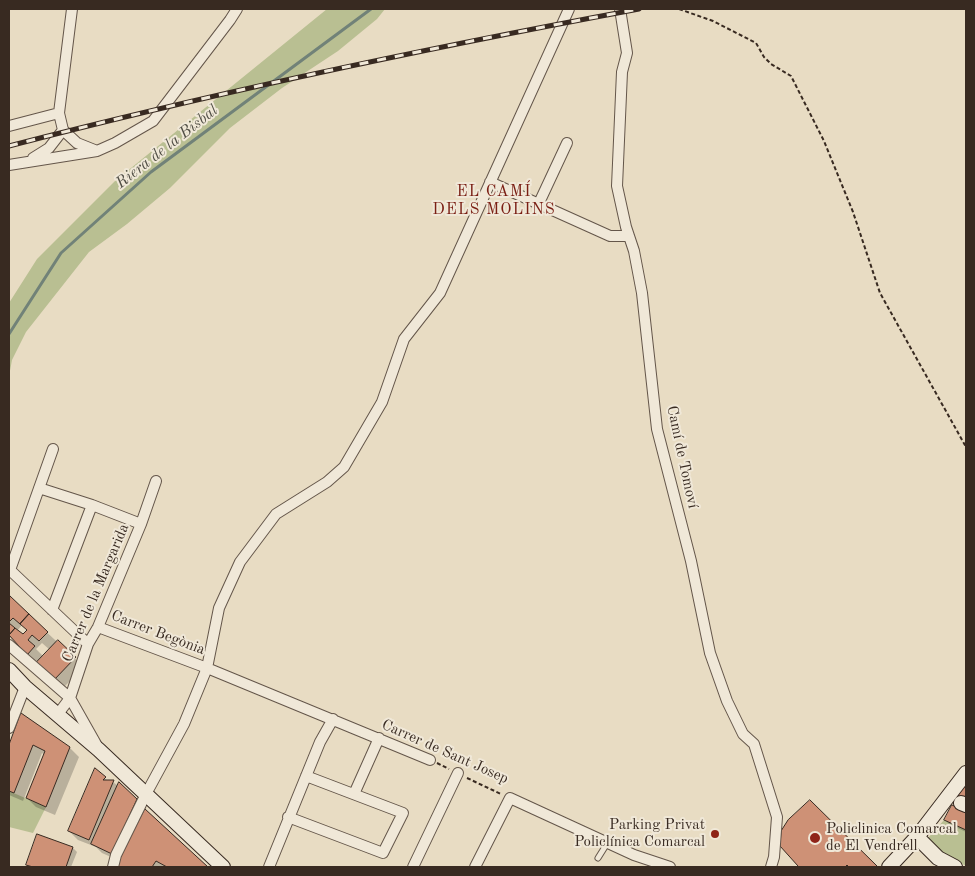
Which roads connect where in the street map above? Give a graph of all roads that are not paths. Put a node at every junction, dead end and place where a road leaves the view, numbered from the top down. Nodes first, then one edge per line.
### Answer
1 (72, 9) edge
2 (237, 9) edge
3 (569, 9) edge
4 (620, 9) edge
5 (59, 113) junction
6 (9, 126) edge
7 (63, 130) junction
8 (567, 143) dead end
9 (97, 151) junction
10 (30, 160) junction
11 (9, 165) edge
12 (490, 182) junction
13 (539, 203) junction
14 (629, 236) junction
15 (53, 448) dead end
16 (156, 481) dead end
17 (40, 488) junction
18 (92, 505) junction
19 (141, 524) junction
20 (52, 610) junction
21 (98, 627) junction
22 (88, 644) junction
23 (9, 645) edge
24 (207, 668) junction
25 (9, 670) edge
26 (25, 687) junction
27 (70, 698) junction
28 (58, 714) junction
29 (333, 719) junction
30 (9, 728) edge
31 (379, 738) junction
32 (100, 752) junction
33 (430, 760) road end
34 (458, 773) road end
35 (966, 773) edge
36 (306, 776) junction
37 (146, 794) junction
38 (354, 794) junction
39 (288, 817) junction
40 (917, 837) junction
41 (608, 842) junction
42 (598, 858) dead end
43 (113, 867) edge
44 (223, 867) edge
45 (268, 867) edge
46 (413, 867) edge
47 (475, 867) edge
48 (670, 867) edge
49 (771, 867) edge
50 (888, 867) edge
51 (954, 867) edge

1 - 5 street
2 - 9 street
3 - 12 street
4 - 14 street, Camí de Tomoví
5 - 6 street
5 - 7 street
7 - 9 street
7 - 10 street
8 - 13 street
9 - 10 street
10 - 11 street
12 - 13 street
12 - 24 street
13 - 14 street
14 - 49 street, Camí de Tomoví
15 - 17 street
16 - 19 street, Carrer de la Margarida
17 - 18 street
17 - 20 street
18 - 19 street
18 - 20 street
19 - 21 street, Carrer de la Margarida
20 - 22 street
21 - 22 street, Carrer de la Margarida
21 - 24 street, Carrer Begònia
22 - 27 street, Carrer de la Margarida
23 - 27 street
24 - 29 street, Carrer de Sant Josep
24 - 37 street
25 - 26 street
26 - 28 street
26 - 30 street
27 - 28 street, Carrer de la Margarida
27 - 32 street
28 - 32 street
29 - 31 street, Carrer de Sant Josep
29 - 36 street
31 - 33 street, Carrer de Sant Josep
31 - 38 street
32 - 37 street
34 - 46 street
35 - 40 street
36 - 38 street
36 - 39 street
37 - 43 street
37 - 44 street
38 - 39 street
39 - 45 street
40 - 50 street
40 - 51 street
41 - 42 lane
41 - 47 street, Carrer de Sant Josep
41 - 48 street, Carrer de Sant Josep

